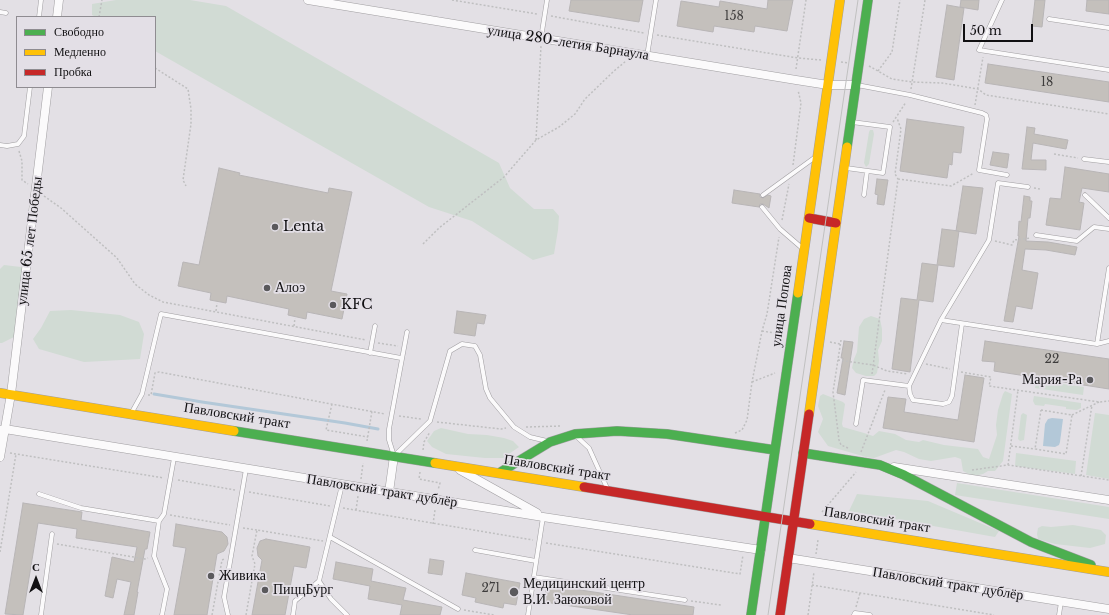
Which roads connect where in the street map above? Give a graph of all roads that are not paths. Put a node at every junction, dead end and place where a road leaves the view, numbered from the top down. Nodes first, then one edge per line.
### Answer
1 (41, 0) edge
2 (59, 0) edge
3 (308, 0) edge
4 (547, 0) edge
5 (656, 0) edge
6 (840, 0) edge
7 (868, 0) edge
8 (1002, 0) edge
9 (336, 2) edge
10 (0, 12) edge
11 (6, 13) dead end
12 (39, 16) edge
13 (57, 16) edge
14 (1049, 19) dead end
15 (1109, 28) edge
16 (541, 38) junction
17 (647, 56) junction
18 (1109, 70) edge
19 (828, 84) junction
20 (856, 85) junction
21 (30, 88) edge
22 (48, 88) edge
23 (850, 122) junction
24 (0, 145) edge
25 (818, 156) junction
26 (1084, 159) road end
27 (1109, 162) edge
28 (843, 168) junction
29 (867, 171) junction
30 (1007, 175) dead end
31 (1028, 187) dead end
32 (763, 195) dead end
33 (864, 195) dead end
34 (1085, 195) dead end
35 (762, 207) dead end
36 (809, 218) junction
37 (1109, 218) edge
38 (836, 223) junction
39 (1109, 229) edge
40 (1036, 235) road end
41 (804, 250) junction
42 (1109, 268) edge
43 (941, 320) junction
44 (962, 324) junction
45 (375, 326) dead end
46 (407, 332) dead end
47 (1109, 341) edge
48 (1097, 344) junction
49 (370, 353) junction
50 (401, 358) junction
51 (909, 386) junction
52 (0, 393) edge
53 (11, 394) junction
54 (131, 414) junction
55 (856, 424) dead end
56 (2, 430) edge
57 (575, 434) junction
58 (550, 442) junction
59 (775, 450) junction
60 (0, 454) edge
61 (803, 454) junction
62 (394, 456) junction
63 (174, 458) junction
64 (451, 465) junction
65 (880, 465) junction
66 (246, 469) junction
67 (499, 473) junction
68 (342, 484) junction
69 (608, 490) junction
70 (389, 492) junction
71 (39, 494) dead end
72 (1109, 500) edge
73 (765, 516) junction
74 (543, 517) junction
75 (793, 520) junction
76 (160, 521) junction
77 (52, 534) dead end
78 (330, 537) junction
79 (475, 550) dead end
80 (760, 550) junction
81 (788, 558) junction
82 (536, 561) junction
83 (1109, 571) edge
84 (534, 577) junction
85 (319, 582) junction
86 (685, 600) road end
87 (1061, 602) junction
88 (458, 609) road end
89 (1109, 609) edge
90 (854, 614) edge
91 (41, 615) edge
92 (162, 615) edge
93 (228, 615) edge
94 (293, 615) edge
95 (348, 615) edge
96 (528, 615) edge
97 (751, 615) edge
98 (780, 615) edge
99 (870, 615) edge
100 (1059, 615) edge

1 - 12 lane
2 - 13 street
3 - 9 street, улица 280-летия Барнаула
4 - 16 lane
5 - 17 lane
6 - 19 main road, улица Попова
7 - 20 main road
8 - 18 lane
9 - 16 street, улица 280-летия Барнаула
10 - 11 lane
14 - 15 lane
16 - 17 street, улица 280-летия Барнаула
17 - 19 street, улица 280-летия Барнаула
19 - 20 street, улица 280-летия Барнаула
19 - 25 main road, улица Попова
20 - 23 main road
20 - 30 lane
21 - 24 lane
22 - 53 street, улица 65 лет Победы
23 - 28 main road
23 - 29 lane
25 - 32 lane
25 - 36 main road, улица Попова
26 - 27 lane
28 - 29 lane
28 - 38 main road
29 - 33 lane
31 - 43 lane
34 - 37 lane
35 - 41 lane
36 - 38 main road
36 - 41 main road, улица Попова
38 - 61 main road
39 - 40 lane
41 - 59 main road, улица Попова
42 - 48 lane
43 - 44 lane
43 - 51 lane
44 - 48 lane
44 - 51 lane
45 - 49 lane
46 - 50 lane
47 - 48 lane
49 - 50 lane
49 - 54 lane
50 - 62 lane
51 - 55 lane
52 - 53 main road, Павловский тракт
53 - 54 main road, Павловский тракт
53 - 56 street, улица 65 лет Победы
54 - 62 main road, Павловский тракт
56 - 60 street, улица 65 лет Победы
56 - 63 street, Павловский тракт дублёр
57 - 58 main road
57 - 59 main road
57 - 69 lane
58 - 62 lane
58 - 67 main road
59 - 73 main road, улица Попова
61 - 65 main road
61 - 75 main road
62 - 64 main road, Павловский тракт
62 - 70 street
63 - 66 street, Павловский тракт дублёр
63 - 76 lane
64 - 67 main road, Павловский тракт
64 - 74 street
65 - 72 street
65 - 83 main road
66 - 68 street, Павловский тракт дублёр
66 - 93 lane
67 - 69 main road, Павловский тракт
68 - 70 street, Павловский тракт дублёр
68 - 78 lane
69 - 73 main road, Павловский тракт
70 - 74 street, Павловский тракт дублёр
71 - 76 lane
73 - 75 main road, Павловский тракт
73 - 80 main road, улица Попова
74 - 80 street, Павловский тракт дублёр
74 - 82 lane
75 - 81 main road
75 - 83 main road, Павловский тракт
76 - 92 lane
77 - 91 lane
78 - 85 lane
78 - 88 lane
79 - 82 lane
80 - 97 main road, улица Попова
81 - 87 street, Павловский тракт дублёр
81 - 98 main road
82 - 84 lane
84 - 86 lane
84 - 96 lane
85 - 94 lane
85 - 95 lane
87 - 89 street, Павловский тракт дублёр
87 - 100 lane
90 - 99 lane

